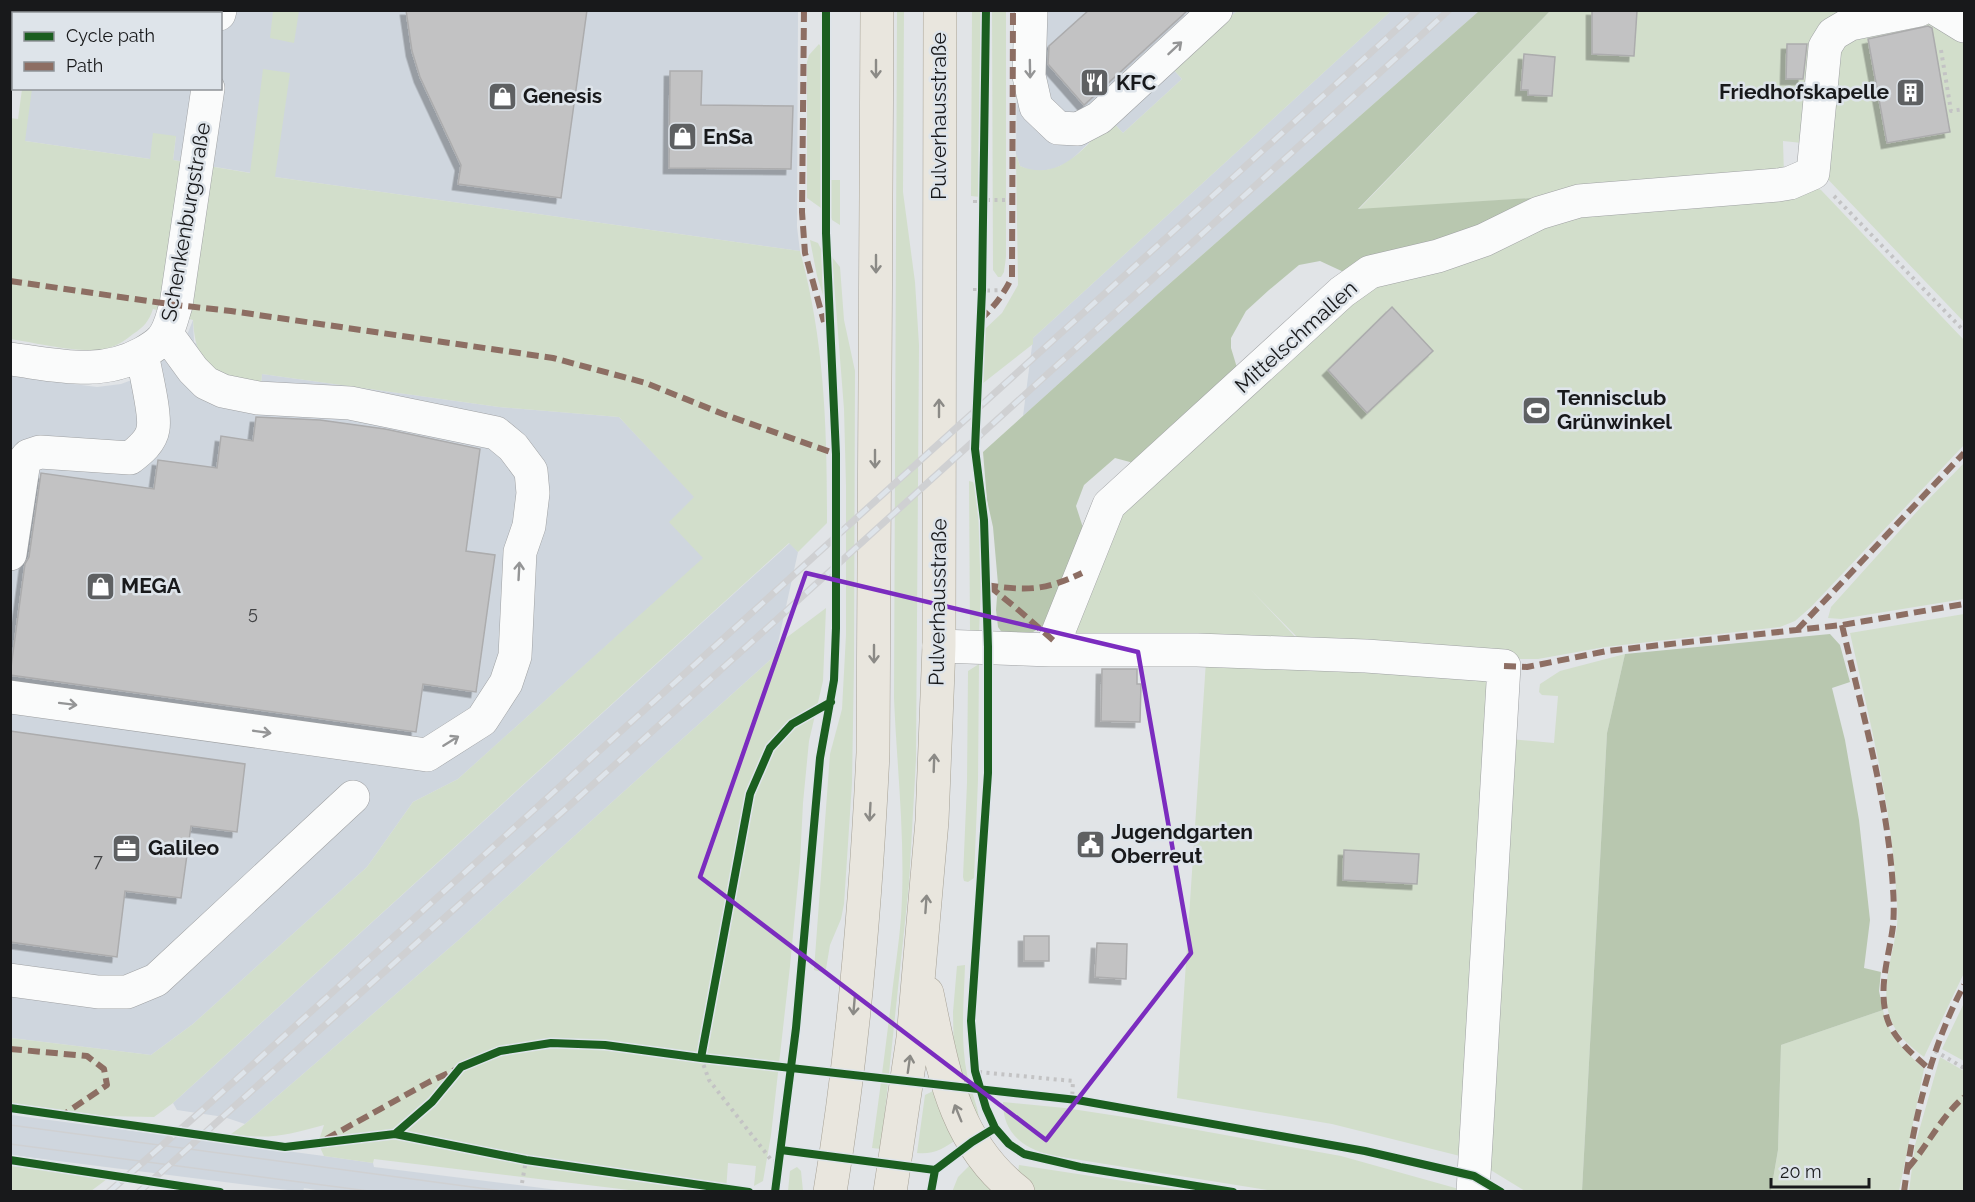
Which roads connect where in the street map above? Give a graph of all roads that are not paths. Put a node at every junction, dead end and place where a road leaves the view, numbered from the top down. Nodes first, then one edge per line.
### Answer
1 (877, 10) edge
2 (940, 10) edge
3 (1216, 10) edge
4 (1919, 10) edge
5 (1938, 10) edge
6 (1031, 11) edge
7 (1952, 35) edge
8 (208, 90) edge
9 (154, 343) junction
10 (10, 359) edge
11 (10, 554) edge
12 (939, 646) junction
13 (1051, 650) junction
14 (10, 697) edge
15 (353, 797) dead end
16 (921, 962) junction
17 (10, 980) edge
18 (830, 1191) edge
19 (890, 1191) edge
20 (1018, 1191) edge
21 (1473, 1191) edge

1 -> 18 main road
12 -> 2 main road, Pulverhausstraße
6 -> 3 street
4 - 13 street, Mittelschmallen
5 - 7 street
8 - 9 street, Schenkenburgstraße
9 - 10 street
9 - 11 street
14 -> 9 street
12 - 13 street
16 -> 12 main road, Pulverhausstraße
13 - 21 street
15 - 17 street
19 -> 16 main road, Pulverhausstraße
20 -> 16 main road

